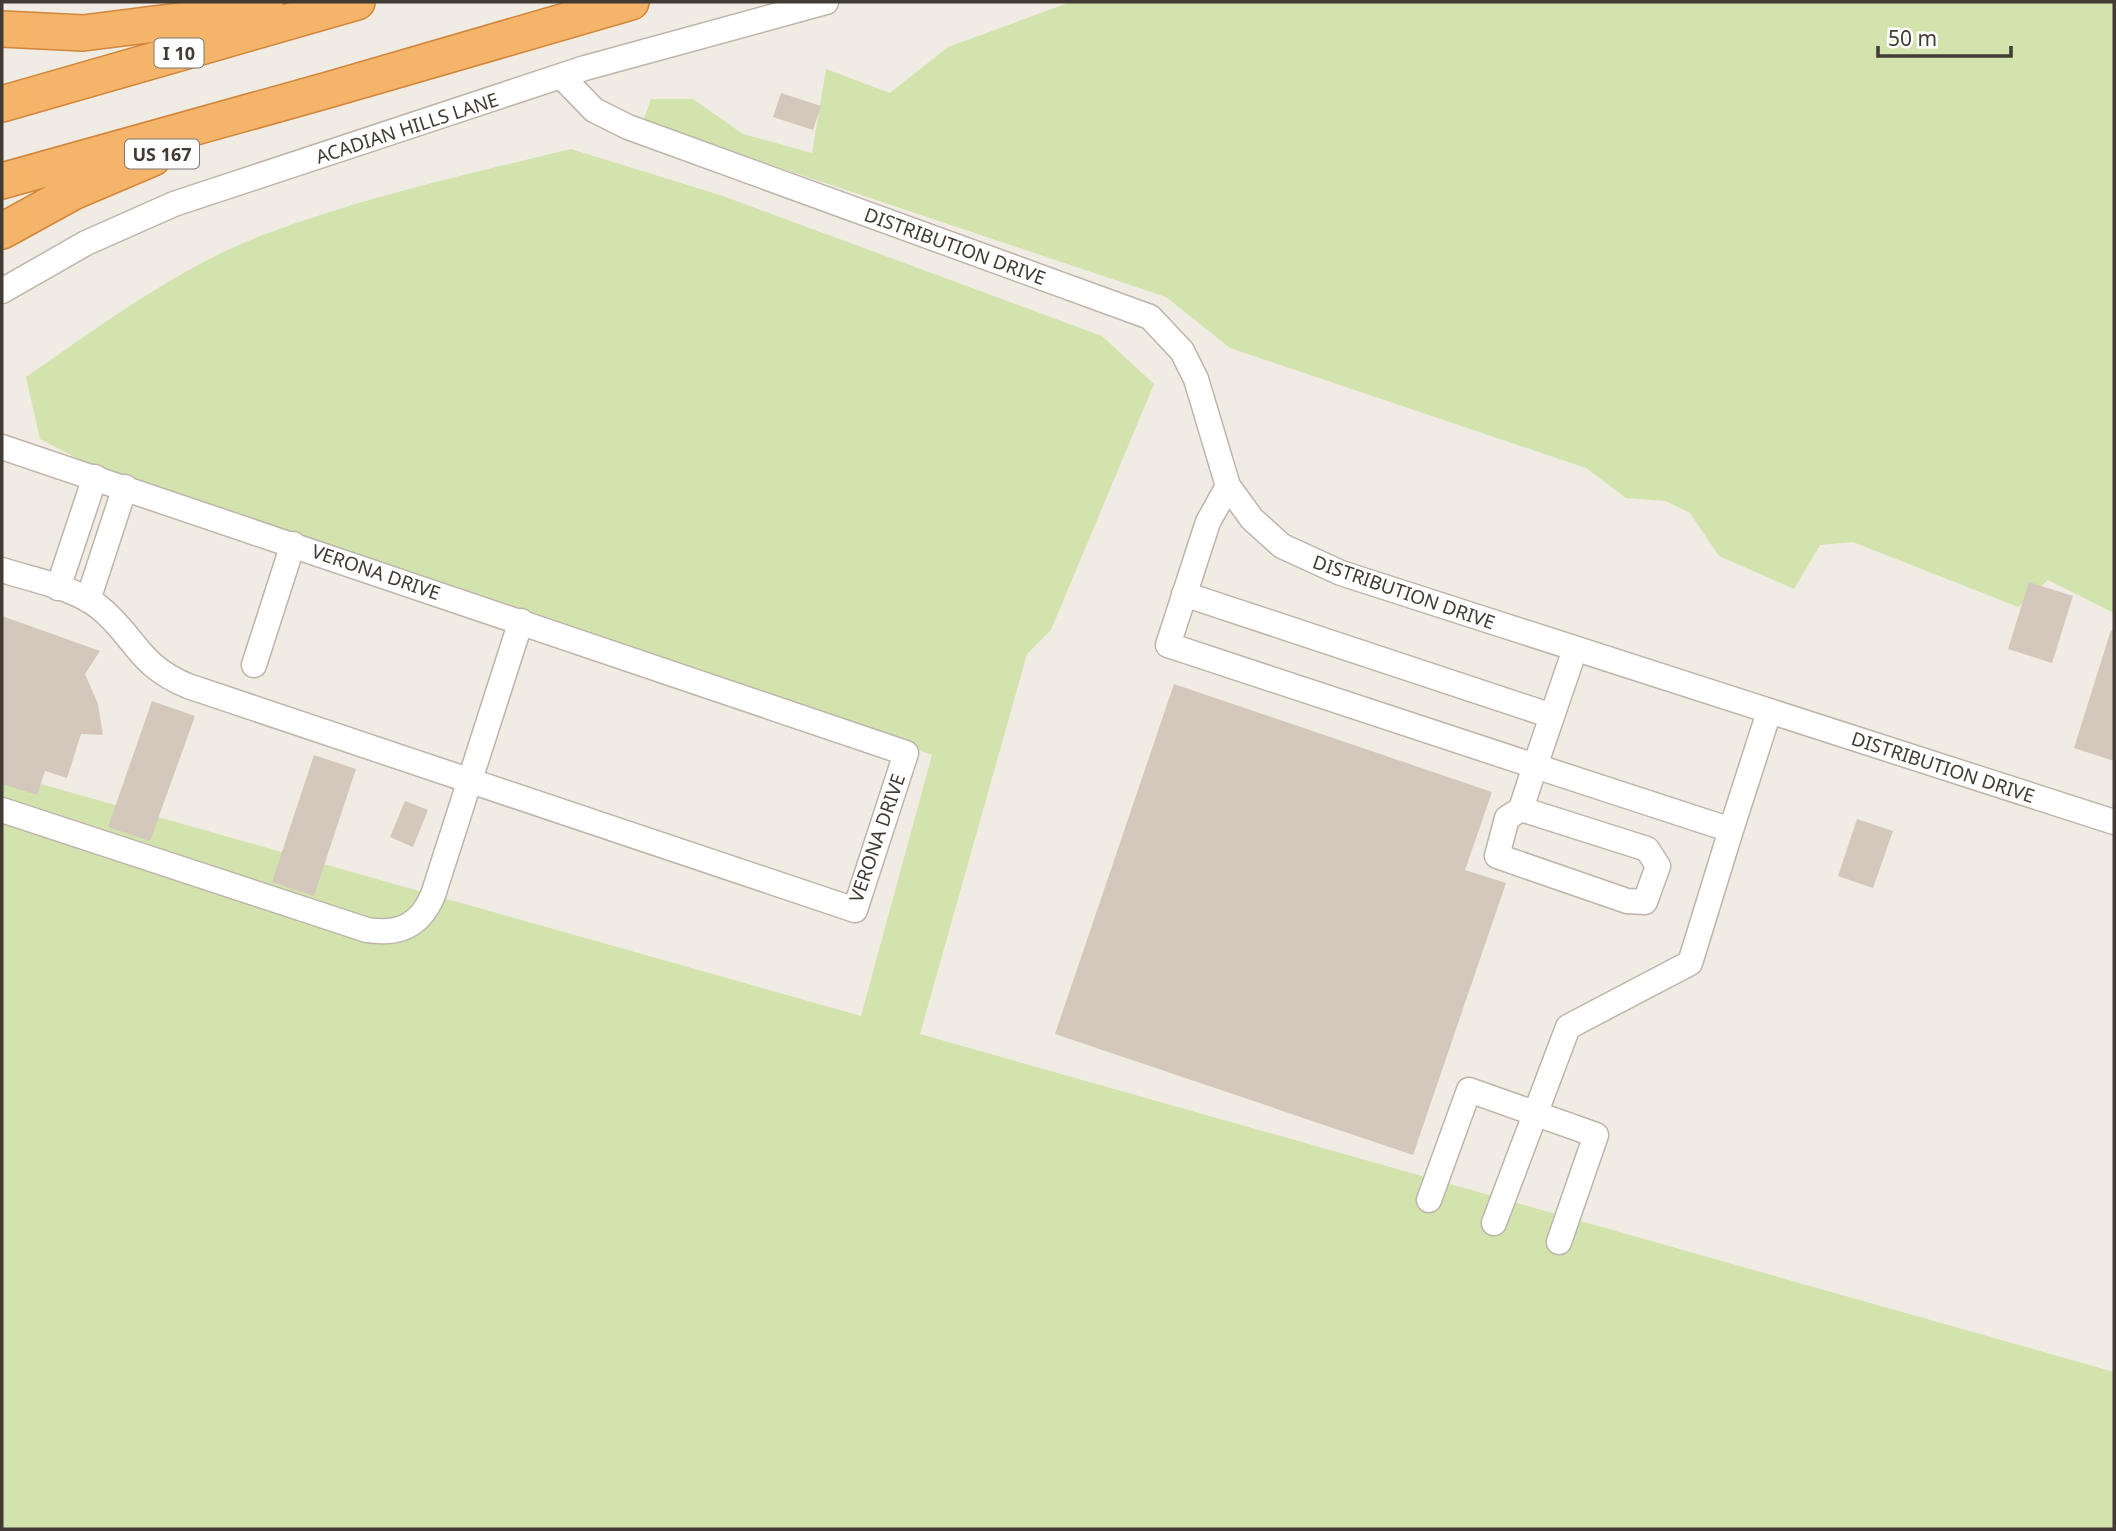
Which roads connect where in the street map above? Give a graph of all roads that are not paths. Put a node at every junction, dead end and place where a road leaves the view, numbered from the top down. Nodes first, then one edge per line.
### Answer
1 (336, 2) edge
2 (356, 2) edge
3 (631, 2) edge
4 (826, 2) edge
5 (2, 29) edge
6 (562, 77) junction
7 (328, 90) junction
8 (2, 104) edge
9 (2, 181) edge
10 (2, 231) edge
11 (2, 291) edge
12 (2, 447) edge
13 (95, 477) junction
14 (1228, 486) junction
15 (125, 487) junction
16 (293, 544) junction
17 (2, 570) edge
18 (58, 588) junction
19 (1184, 594) junction
20 (88, 600) junction
21 (521, 621) junction
22 (1575, 649) junction
23 (254, 665) dead end
24 (1769, 712) junction
25 (1552, 716) junction
26 (1535, 766) junction
27 (470, 781) junction
28 (1521, 809) junction
29 (2, 810) edge
30 (2114, 822) edge
31 (1731, 830) junction
32 (1534, 1114) junction
33 (1429, 1200) dead end
34 (1494, 1223) dead end
35 (1559, 1242) dead end

1 - 5 highway
2 - 8 highway, I 10
3 - 7 highway
4 - 6 street, ACADIAN HILLS LANE
6 - 11 street, ACADIAN HILLS LANE
6 - 14 street, DISTRIBUTION DRIVE
7 - 9 highway
7 - 10 highway, US 167
12 - 13 street, VERONA DRIVE
13 - 15 street, VERONA DRIVE
13 - 18 street
14 - 19 street
14 - 22 street, DISTRIBUTION DRIVE
15 - 16 street, VERONA DRIVE
15 - 20 street
16 - 21 street, VERONA DRIVE
16 - 23 street
17 - 18 street, VERONA DRIVE
18 - 20 street, VERONA DRIVE
19 - 25 street
19 - 26 street
20 - 27 street, VERONA DRIVE
21 - 27 street
21 - 27 street, VERONA DRIVE
22 - 24 street, DISTRIBUTION DRIVE
22 - 25 street
24 - 30 street, DISTRIBUTION DRIVE
24 - 31 street
25 - 26 street
26 - 28 street
26 - 31 street
27 - 29 street
28 - 28 street
31 - 32 street
32 - 33 street
32 - 34 street
32 - 35 street

